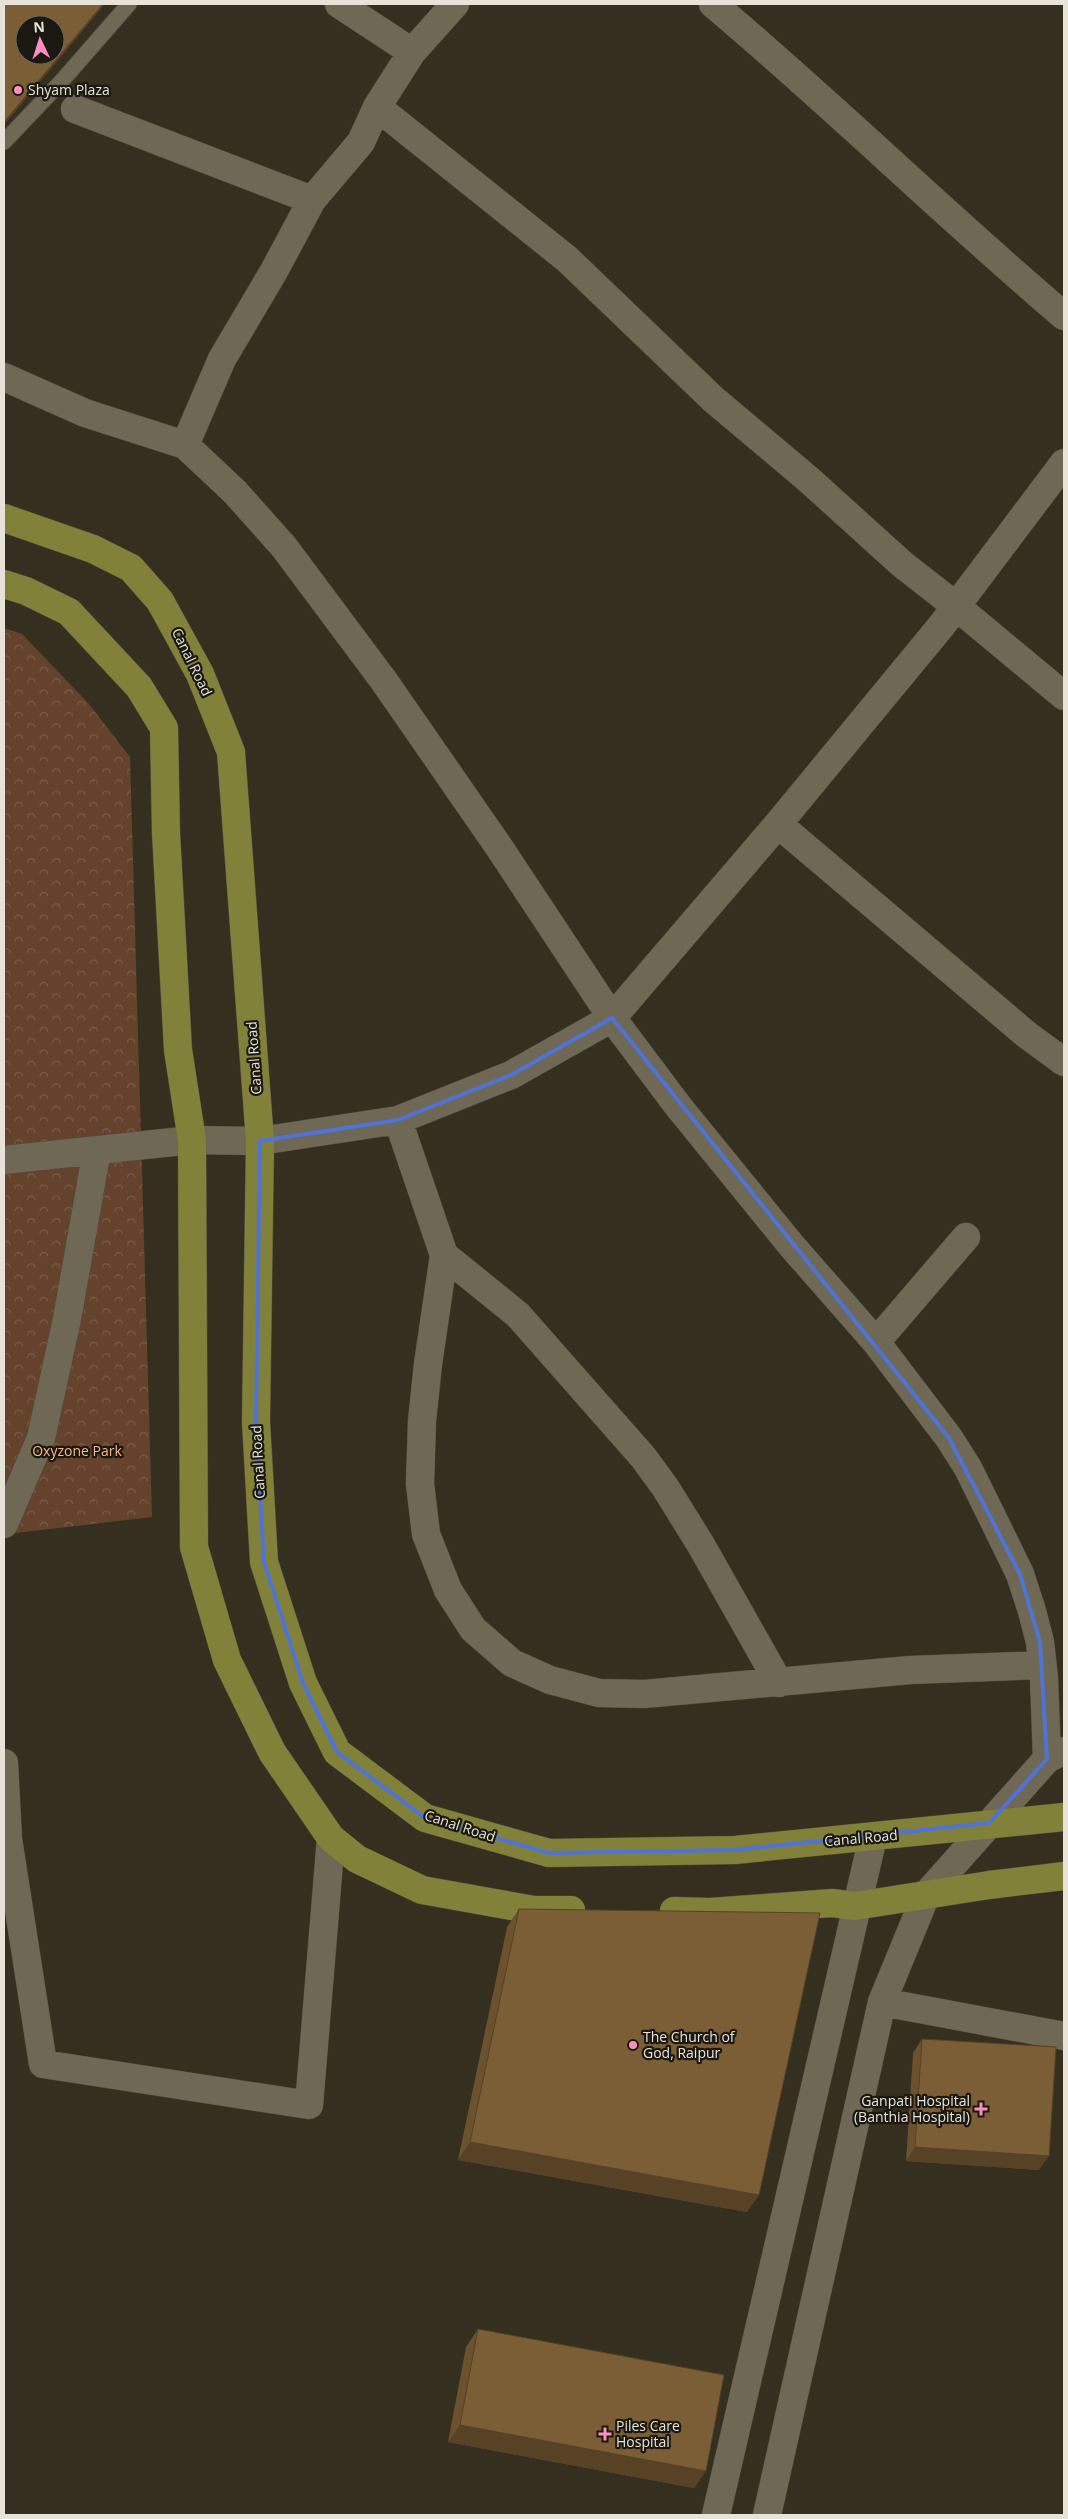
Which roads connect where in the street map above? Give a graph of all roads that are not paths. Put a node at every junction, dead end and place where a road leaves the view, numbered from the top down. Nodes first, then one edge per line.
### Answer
1 (128, 4) edge
2 (339, 4) edge
3 (455, 4) edge
4 (713, 4) edge
5 (412, 52) junction
6 (377, 107) junction
7 (75, 108) dead end
8 (4, 142) edge
9 (312, 200) junction
10 (1064, 316) edge
11 (4, 377) edge
12 (185, 445) junction
13 (1064, 463) edge
14 (4, 518) edge
15 (4, 584) edge
16 (957, 606) junction
17 (1064, 696) edge
18 (778, 824) junction
19 (612, 1018) junction
20 (1064, 1062) edge
21 (398, 1120) junction
22 (192, 1140) junction
23 (260, 1140) junction
24 (96, 1150) junction
25 (4, 1160) edge
26 (966, 1237) dead end
27 (444, 1255) junction
28 (876, 1342) junction
29 (4, 1524) edge
30 (1042, 1665) junction
31 (779, 1683) junction
32 (1055, 1755) edge
33 (4, 1763) edge
34 (1064, 1817) edge
35 (989, 1823) junction
36 (872, 1837) junction
37 (331, 1838) junction
38 (1064, 1876) edge
39 (926, 1895) junction
40 (855, 1906) junction
41 (593, 1910) edge
42 (651, 1911) edge
43 (882, 2002) junction
44 (1064, 2036) edge
45 (716, 2515) edge
46 (768, 2515) edge

1 - 8 lane
2 - 5 street
3 - 5 street
4 - 10 street
5 - 6 street
6 - 9 street
6 - 16 street
7 - 9 street
9 - 12 street
11 - 12 street
12 - 19 street
13 - 16 street
14 - 23 main road, Canal Road
15 - 22 main road
16 - 17 street
16 - 18 street
18 - 19 street
18 - 20 street
19 - 21 street
19 - 28 street
21 - 23 street
21 - 27 street
22 - 23 street
22 - 24 street
22 - 37 main road
23 - 36 main road, Canal Road
24 - 25 street
24 - 29 street
26 - 28 street
27 - 31 street
27 - 31 street
28 - 30 street
30 - 31 street
30 - 32 street
32 - 35 street
33 - 37 street
34 - 35 main road, Canal Road
35 - 36 main road, Canal Road
35 - 39 street
36 - 40 street
37 - 41 main road
38 - 39 main road
39 - 40 main road
39 - 43 street
40 - 42 main road
40 - 45 street
43 - 44 street
43 - 46 street

